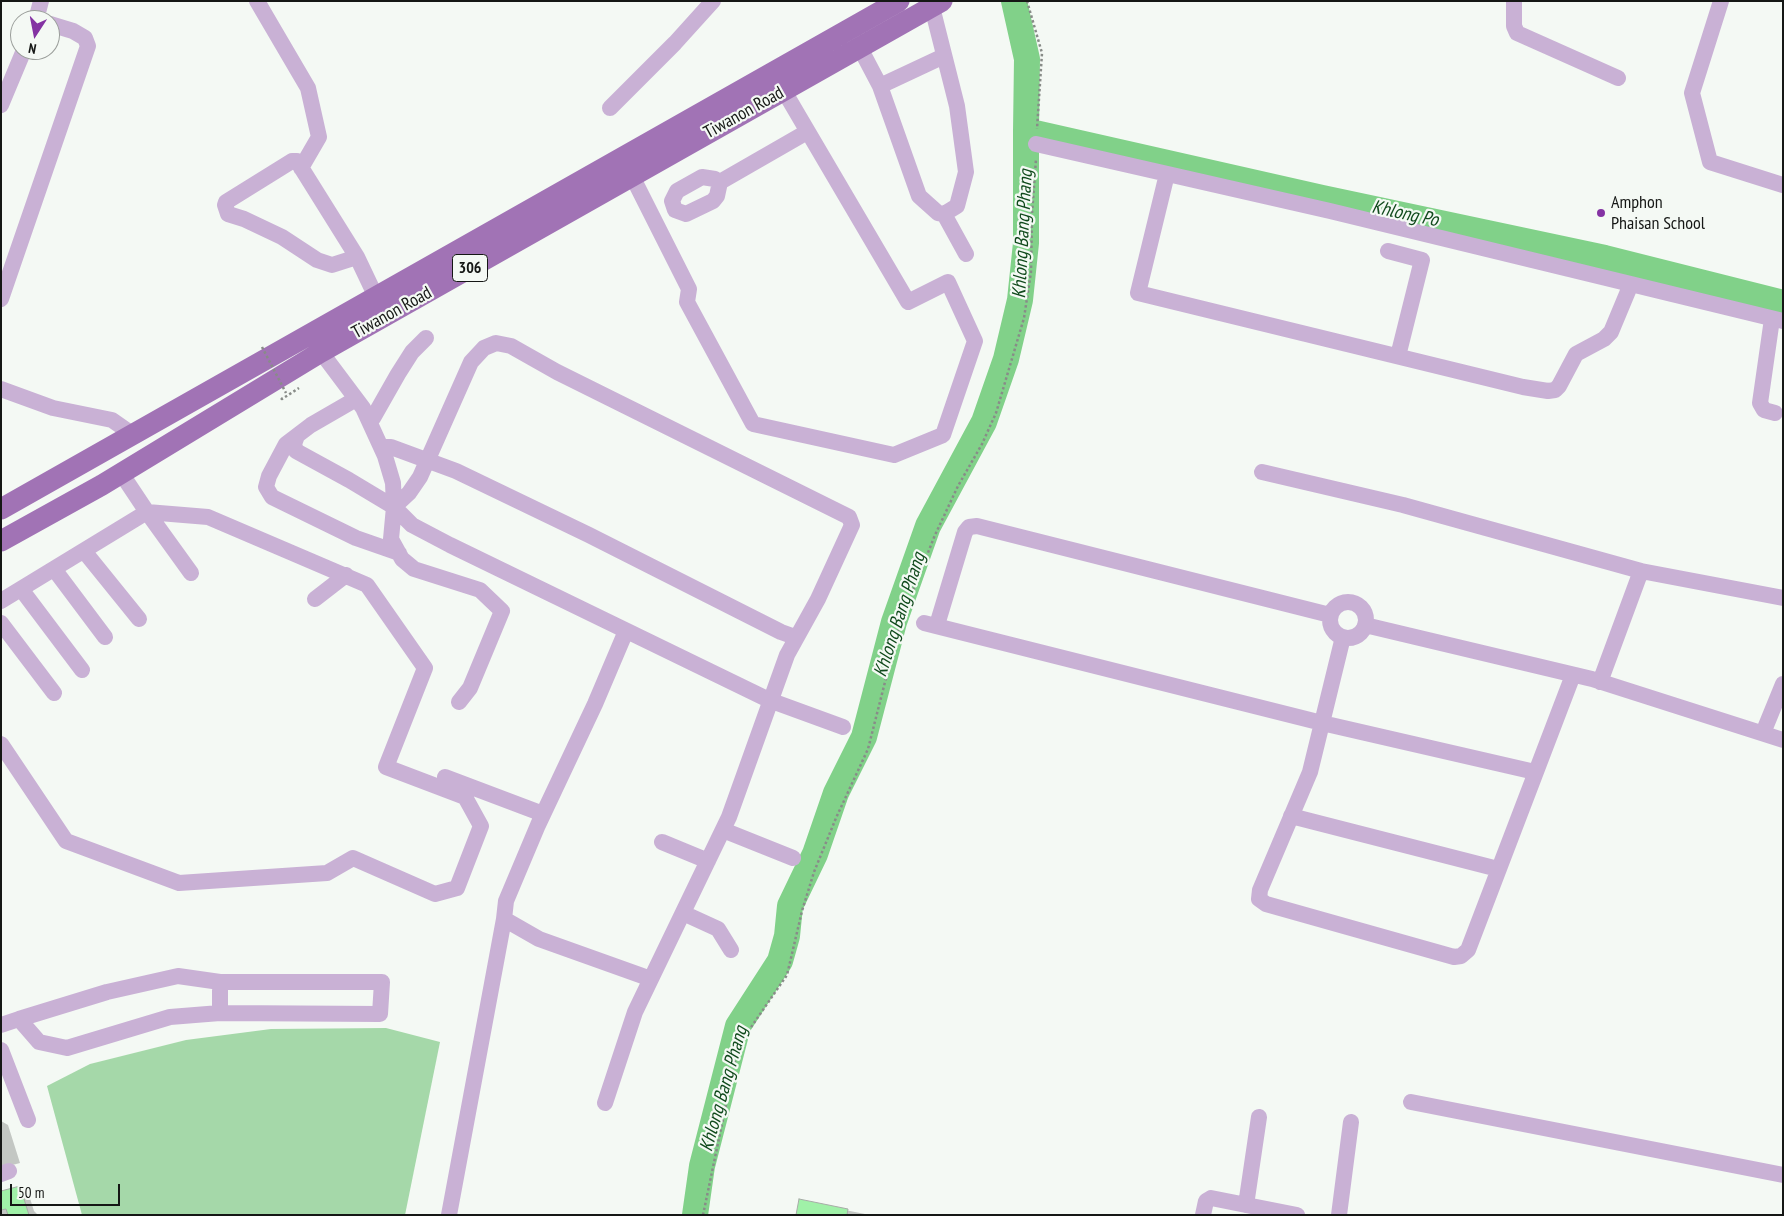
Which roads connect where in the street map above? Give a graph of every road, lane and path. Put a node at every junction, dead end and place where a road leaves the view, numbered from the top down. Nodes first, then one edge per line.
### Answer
1 (257, 1) edge
2 (712, 1) edge
3 (899, 1) edge
4 (1027, 1) edge
5 (1514, 1) edge
6 (1721, 1) edge
7 (937, 4) edge
8 (60, 27) edge
9 (860, 48) junction
10 (944, 56) junction
11 (20, 60) edge
12 (1618, 78) dead end
13 (880, 86) junction
14 (784, 91) junction
15 (1, 105) edge
16 (610, 108) dead end
17 (1038, 124) dead end
18 (808, 132) junction
19 (1036, 144) joint
20 (301, 168) junction
21 (1167, 174) junction
22 (632, 176) junction
23 (720, 182) junction
24 (1783, 185) edge
25 (672, 206) junction
26 (944, 214) junction
27 (653, 217) junction
28 (1388, 250) dead end
29 (966, 254) dead end
30 (358, 257) junction
31 (1630, 284) junction
32 (376, 297) junction
33 (1, 299) edge
34 (1777, 320) edge
35 (323, 327) junction
36 (426, 338) dead end
37 (262, 347) dead end
38 (327, 349) junction
39 (1398, 356) junction
40 (1, 389) edge
41 (286, 392) dead end
42 (356, 399) junction
43 (1775, 413) dead end
44 (369, 421) junction
45 (132, 434) junction
46 (297, 436) junction
47 (381, 447) junction
48 (429, 461) junction
49 (1262, 472) dead end
50 (122, 473) junction
51 (394, 507) junction
52 (1, 508) edge
53 (148, 512) junction
54 (1, 542) edge
55 (84, 551) junction
56 (399, 553) junction
57 (54, 569) junction
58 (1641, 571) junction
59 (191, 573) dead end
60 (346, 576) junction
61 (20, 589) junction
62 (1783, 598) edge
63 (315, 599) dead end
64 (1, 601) edge
65 (1330, 615) junction
66 (139, 619) dead end
67 (1, 623) edge
68 (1366, 625) junction
69 (626, 631) junction
70 (105, 637) dead end
71 (796, 638) junction
72 (1343, 638) junction
73 (82, 670) dead end
74 (1573, 675) junction
75 (1600, 682) junction
76 (1783, 684) edge
77 (54, 693) dead end
78 (769, 700) junction
79 (459, 702) dead end
80 (1322, 723) junction
81 (843, 727) dead end
82 (1764, 733) junction
83 (1783, 740) edge
84 (1, 744) edge
85 (1535, 772) junction
86 (445, 777) dead end
87 (543, 814) junction
88 (1291, 816) junction
89 (723, 830) junction
90 (662, 842) dead end
91 (793, 858) dead end
92 (708, 861) junction
93 (1498, 869) junction
94 (683, 913) junction
95 (504, 919) junction
96 (731, 950) dead end
97 (651, 979) junction
98 (220, 982) junction
99 (220, 1013) junction
100 (19, 1019) junction
101 (1, 1025) edge
102 (1, 1050) edge
103 (1412, 1102) dead end
104 (605, 1103) dead end
105 (1259, 1117) dead end
106 (28, 1120) dead end
107 (1351, 1122) dead end
108 (1783, 1175) edge
109 (1246, 1205) junction
110 (449, 1215) edge
111 (703, 1215) edge
112 (1203, 1215) edge
113 (1297, 1215) edge
114 (1339, 1215) edge

1 - 20 street
2 - 16 street
3 - 32 main road, Tiwanon Road / 306
4 - 17 path
5 - 12 street
6 - 24 street
7 - 9 main road, Tiwanon Road / 306
7 - 10 street
8 - 33 street
9 - 13 street
9 - 14 main road, Tiwanon Road / 306
10 - 13 street
10 - 26 street
11 - 15 street
13 - 26 street
14 - 18 street
14 - 22 main road, Tiwanon Road / 306
18 - 23 street
18 - 27 street
19 - 21 street
19 - 111 path
20 - 30 street
20 - 30 street
21 - 31 street
21 - 39 street
22 - 27 street
22 - 38 main road, Tiwanon Road / 306
23 - 25 street
23 - 25 street
25 - 27 street
26 - 29 street
28 - 39 street
30 - 32 street
31 - 34 street
31 - 39 street
32 - 35 main road, Tiwanon Road / 306
34 - 43 street
35 - 38 main road
35 - 45 main road, Tiwanon Road / 306
36 - 44 street
37 - 41 path, bridge
38 - 42 street
38 - 50 main road, Tiwanon Road / 306
40 - 45 street
42 - 44 street
42 - 46 street
44 - 47 street
45 - 52 main road, Tiwanon Road / 306
46 - 51 street
46 - 56 street
47 - 48 street
47 - 51 street
48 - 51 street
48 - 71 street
48 - 71 street
49 - 58 street
50 - 53 street
50 - 54 main road, Tiwanon Road / 306
51 - 56 street
51 - 69 street
53 - 55 street
53 - 59 street
53 - 60 street
55 - 57 street
55 - 66 street
56 - 79 street
57 - 61 street
57 - 70 street
58 - 62 street
58 - 75 street
60 - 63 street
60 - 84 street
61 - 64 street
61 - 73 street
65 - 68 street
65 - 72 street
65 - 80 street
67 - 77 street
68 - 72 street
68 - 74 street
69 - 78 street
69 - 87 street
71 - 78 street
72 - 80 street
74 - 75 street
74 - 85 street
75 - 82 street
76 - 82 street
78 - 81 street
78 - 89 street
80 - 85 street
80 - 88 street
82 - 83 street
85 - 93 street
86 - 87 street
87 - 95 street
88 - 93 street
88 - 93 street
89 - 91 street
89 - 92 street
90 - 92 street
92 - 94 street
94 - 96 street
94 - 97 street
95 - 97 street
95 - 110 street
97 - 104 street
98 - 99 street
98 - 99 street
98 - 100 street
99 - 100 street
100 - 101 street
102 - 106 street
103 - 108 street
105 - 109 street
107 - 114 street
109 - 112 street
109 - 113 street

